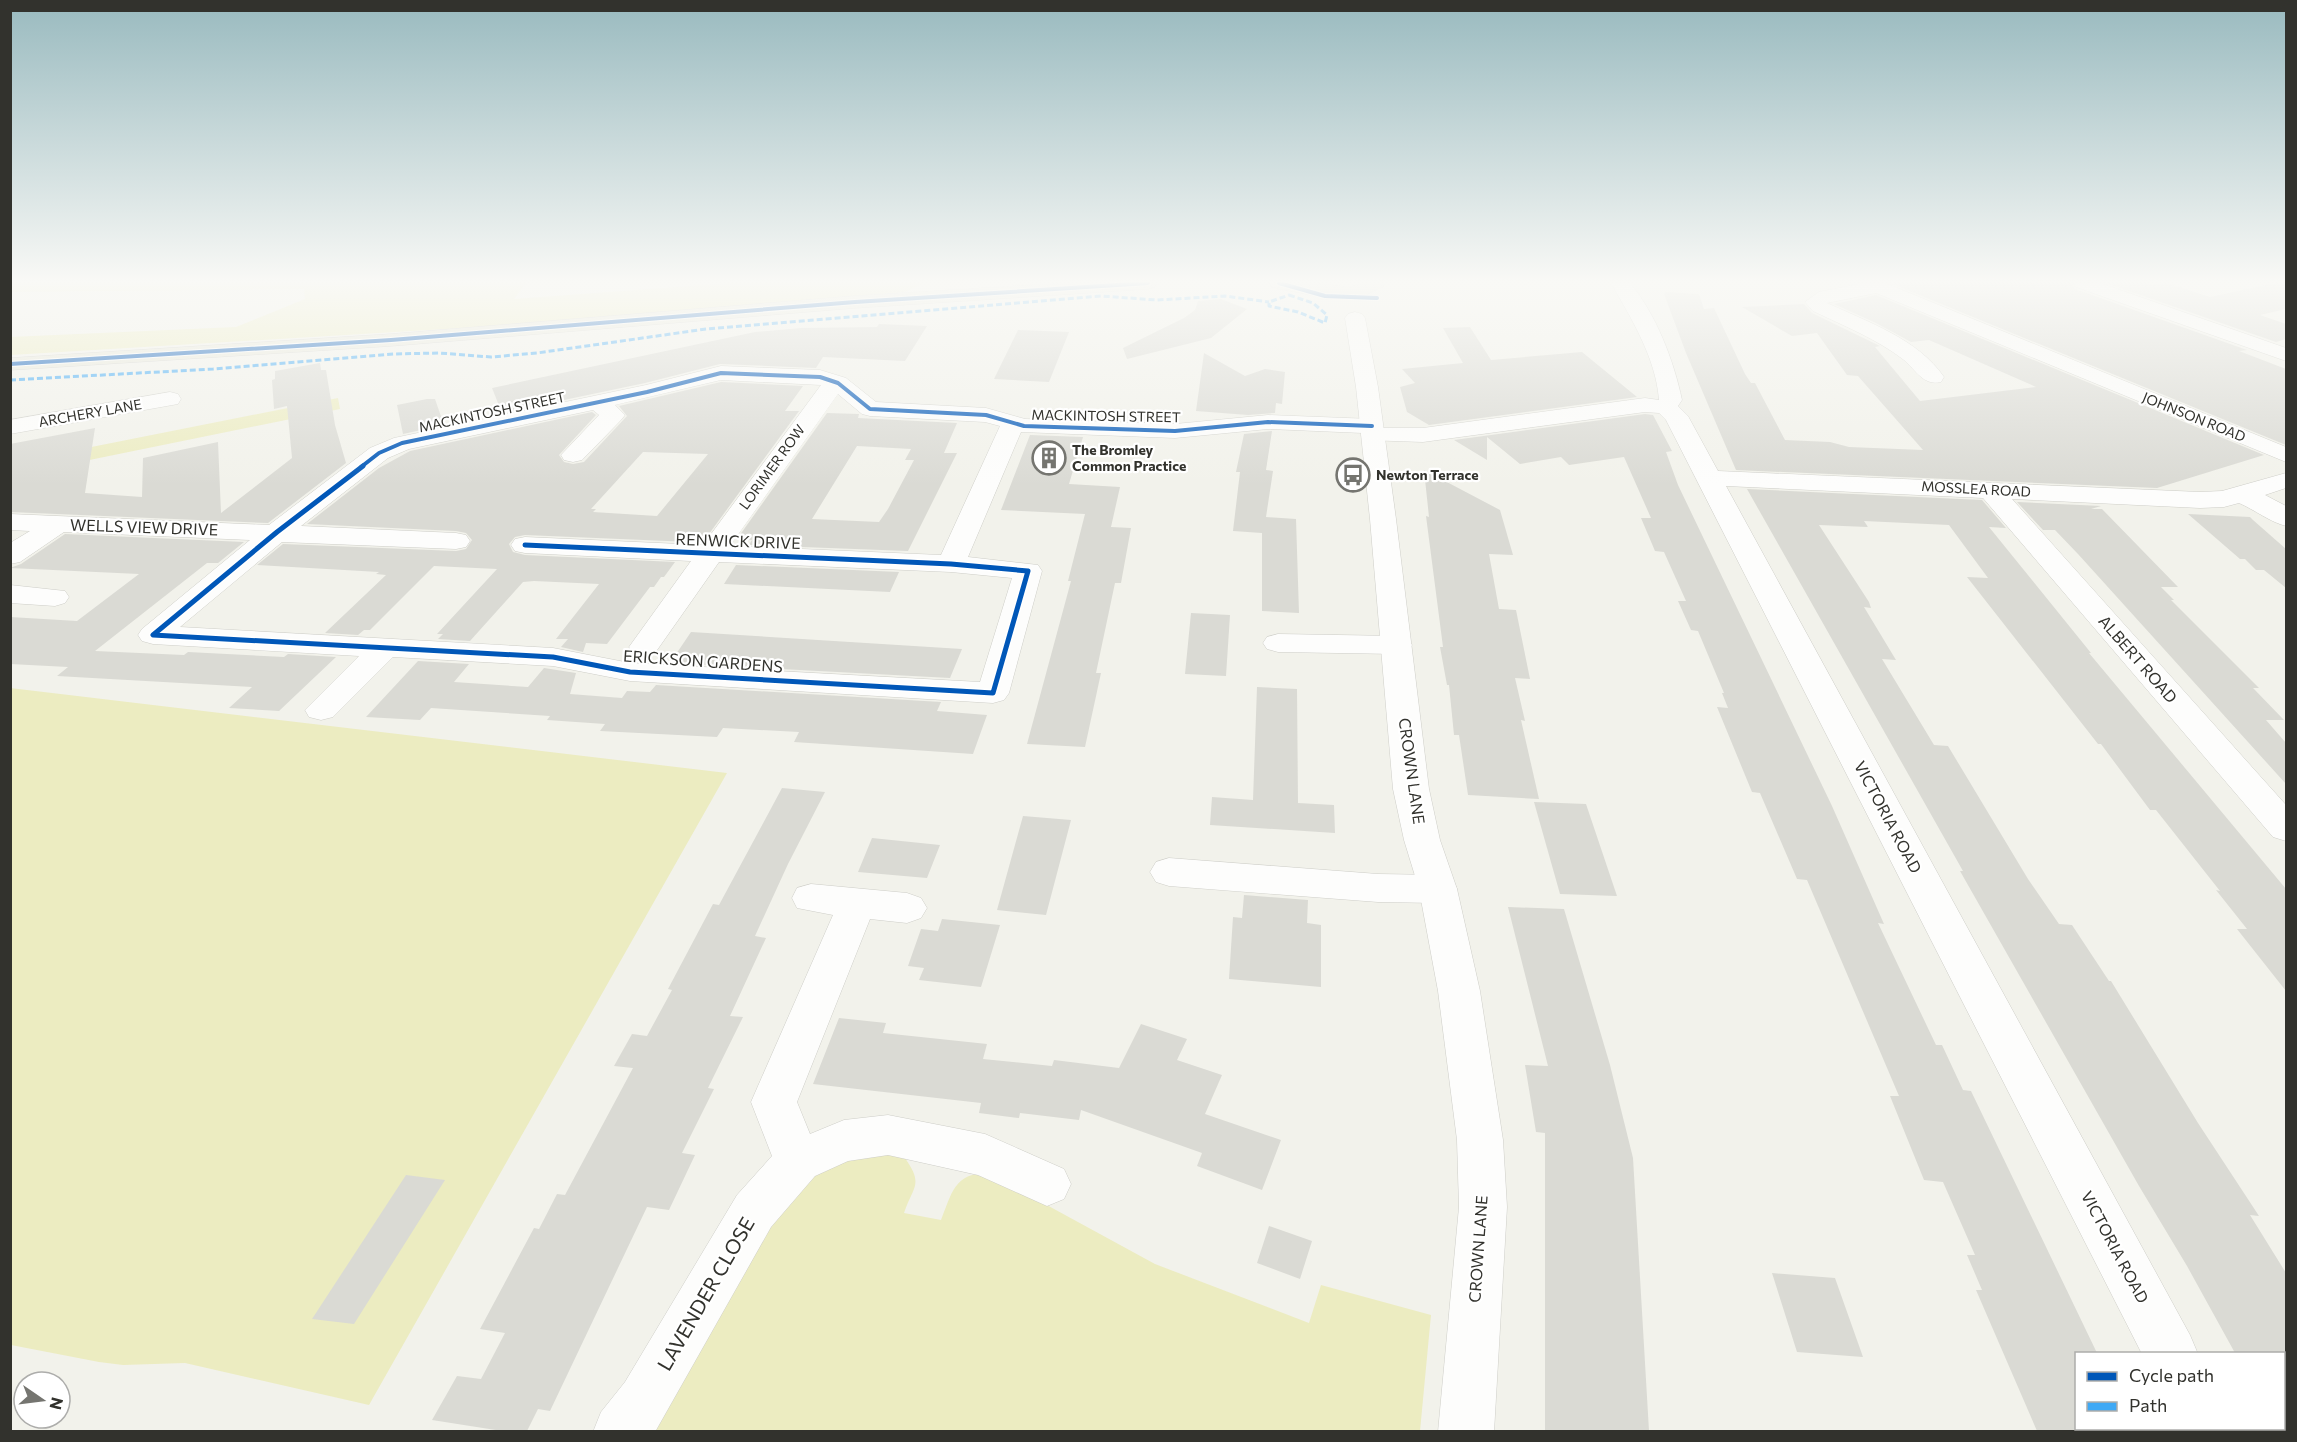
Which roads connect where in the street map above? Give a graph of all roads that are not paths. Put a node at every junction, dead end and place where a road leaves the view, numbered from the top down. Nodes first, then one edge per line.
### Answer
1 (228, 350) edge
2 (1360, 350) edge
3 (1655, 350) edge
4 (1905, 350) edge
5 (2032, 350) edge
6 (10, 364) edge
7 (1933, 377) dead end
8 (838, 383) junction
9 (170, 399) dead end
10 (597, 402) junction
11 (1665, 407) junction
12 (1013, 423) junction
13 (10, 427) edge
14 (1372, 430) junction
15 (573, 455) dead end
16 (2286, 455) edge
17 (1709, 478) junction
18 (2286, 480) edge
19 (1990, 490) junction
20 (2242, 494) junction
21 (2286, 518) edge
22 (10, 522) edge
23 (60, 523) junction
24 (277, 532) junction
25 (456, 541) dead end
26 (525, 545) dead end
27 (710, 554) junction
28 (10, 556) edge
29 (951, 564) junction
30 (10, 594) edge
31 (55, 597) dead end
32 (1278, 643) dead end
33 (1397, 645) junction
34 (644, 647) dead end
35 (385, 648) junction
36 (321, 710) dead end
37 (2286, 828) edge
38 (1169, 872) dead end
39 (1438, 889) junction
40 (811, 898) dead end
41 (857, 903) junction
42 (907, 908) dead end
43 (798, 1161) junction
44 (1047, 1184) dead end
45 (2170, 1352) edge
46 (621, 1431) edge
47 (1466, 1431) edge

1 - 6 main road
2 - 14 street, CROWN LANE
3 - 11 street
4 - 7 street
5 - 16 street, JOHNSON ROAD
8 - 10 street, MACKINTOSH STREET
8 - 12 street, MACKINTOSH STREET
8 - 27 street, LORIMER ROW
9 - 13 street, ARCHERY LANE
10 - 15 street
10 - 24 street, MACKINTOSH STREET
11 - 14 street
11 - 17 street, VICTORIA ROAD
12 - 14 street, MACKINTOSH STREET
12 - 29 street
14 - 33 street, CROWN LANE
17 - 19 street, MOSSLEA ROAD
17 - 45 street, VICTORIA ROAD
18 - 20 street, MOSSLEA ROAD
19 - 20 street, MOSSLEA ROAD
19 - 37 street, ALBERT ROAD
20 - 21 street
22 - 23 street, WELLS VIEW DRIVE
23 - 24 street, WELLS VIEW DRIVE
23 - 28 street
24 - 25 street
24 - 35 street, ERICKSON GARDENS
26 - 27 street, RENWICK DRIVE
27 - 29 street, RENWICK DRIVE
27 - 34 street, LORIMER ROW
29 - 35 street, ERICKSON GARDENS
30 - 31 street
32 - 33 street
33 - 39 street, CROWN LANE
35 - 36 street
38 - 39 street
39 - 47 street, CROWN LANE
40 - 41 street
41 - 42 street
41 - 43 street
43 - 44 street, LAVENDER CLOSE
43 - 46 street, LAVENDER CLOSE

